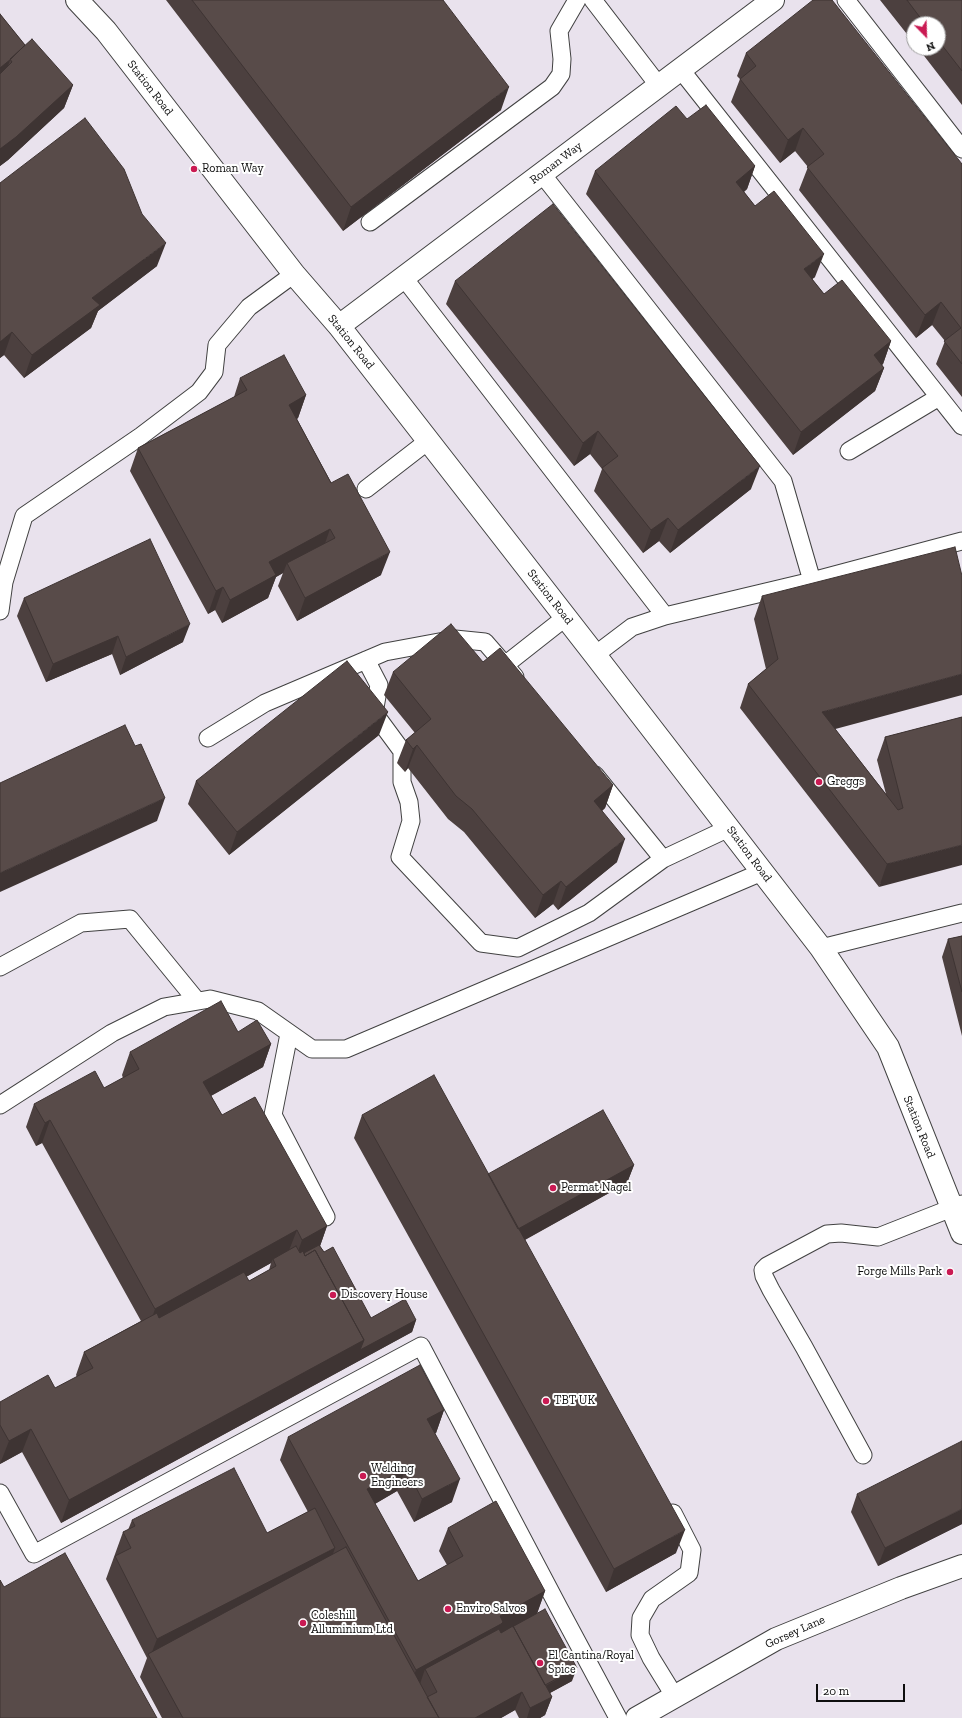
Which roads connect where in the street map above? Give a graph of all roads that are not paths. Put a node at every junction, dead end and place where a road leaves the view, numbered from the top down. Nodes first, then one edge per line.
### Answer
1 (77, 0) edge
2 (577, 0) edge
3 (593, 0) edge
4 (773, 0) edge
5 (846, 0) edge
6 (681, 70) junction
7 (659, 86) junction
8 (962, 149) edge
9 (542, 174) junction
10 (370, 222) dead end
11 (294, 274) junction
12 (404, 278) junction
13 (339, 326) junction
14 (939, 397) junction
15 (962, 426) edge
16 (428, 441) junction
17 (849, 451) dead end
18 (366, 489) dead end
19 (962, 541) edge
20 (812, 580) junction
21 (0, 611) edge
22 (665, 616) junction
23 (566, 617) junction
24 (595, 655) junction
25 (366, 660) junction
26 (505, 665) junction
27 (525, 689) edge
28 (208, 738) dead end
29 (584, 762) edge
30 (728, 828) junction
31 (663, 859) junction
32 (762, 872) junction
33 (962, 913) edge
34 (821, 948) junction
35 (0, 967) edge
36 (197, 1001) junction
37 (289, 1034) junction
38 (0, 1105) edge
39 (957, 1206) edge
40 (326, 1217) dead end
41 (962, 1233) edge
42 (863, 1456) dead end
43 (0, 1493) edge
44 (666, 1501) edge
45 (962, 1566) edge
46 (675, 1696) junction
47 (618, 1718) edge
48 (637, 1718) edge

1 - 11 street, Station Road
2 - 10 lane
3 - 7 lane
4 - 6 street, Roman Way
5 - 8 lane
6 - 7 street, Roman Way
6 - 14 lane
7 - 9 street, Roman Way
9 - 12 street, Roman Way
9 - 20 lane
11 - 13 street, Station Road
11 - 21 lane
12 - 13 street, Roman Way
12 - 22 lane
13 - 16 street, Station Road
14 - 15 lane
14 - 17 lane
16 - 18 lane
16 - 23 street, Station Road
19 - 20 lane
20 - 22 lane
22 - 24 lane
23 - 24 street, Station Road
23 - 26 lane
24 - 30 street, Station Road
25 - 26 lane
25 - 28 lane
25 - 31 lane
26 - 27 lane
29 - 31 lane
30 - 31 lane
30 - 32 street, Station Road
32 - 34 street, Station Road
32 - 37 lane
33 - 34 lane
34 - 39 street, Station Road
35 - 36 lane
36 - 37 lane
36 - 38 lane
37 - 40 lane
39 - 41 street, Station Road
39 - 42 lane
43 - 47 lane
44 - 46 lane
45 - 46 street, Gorsey Lane
46 - 48 street, Gorsey Lane

